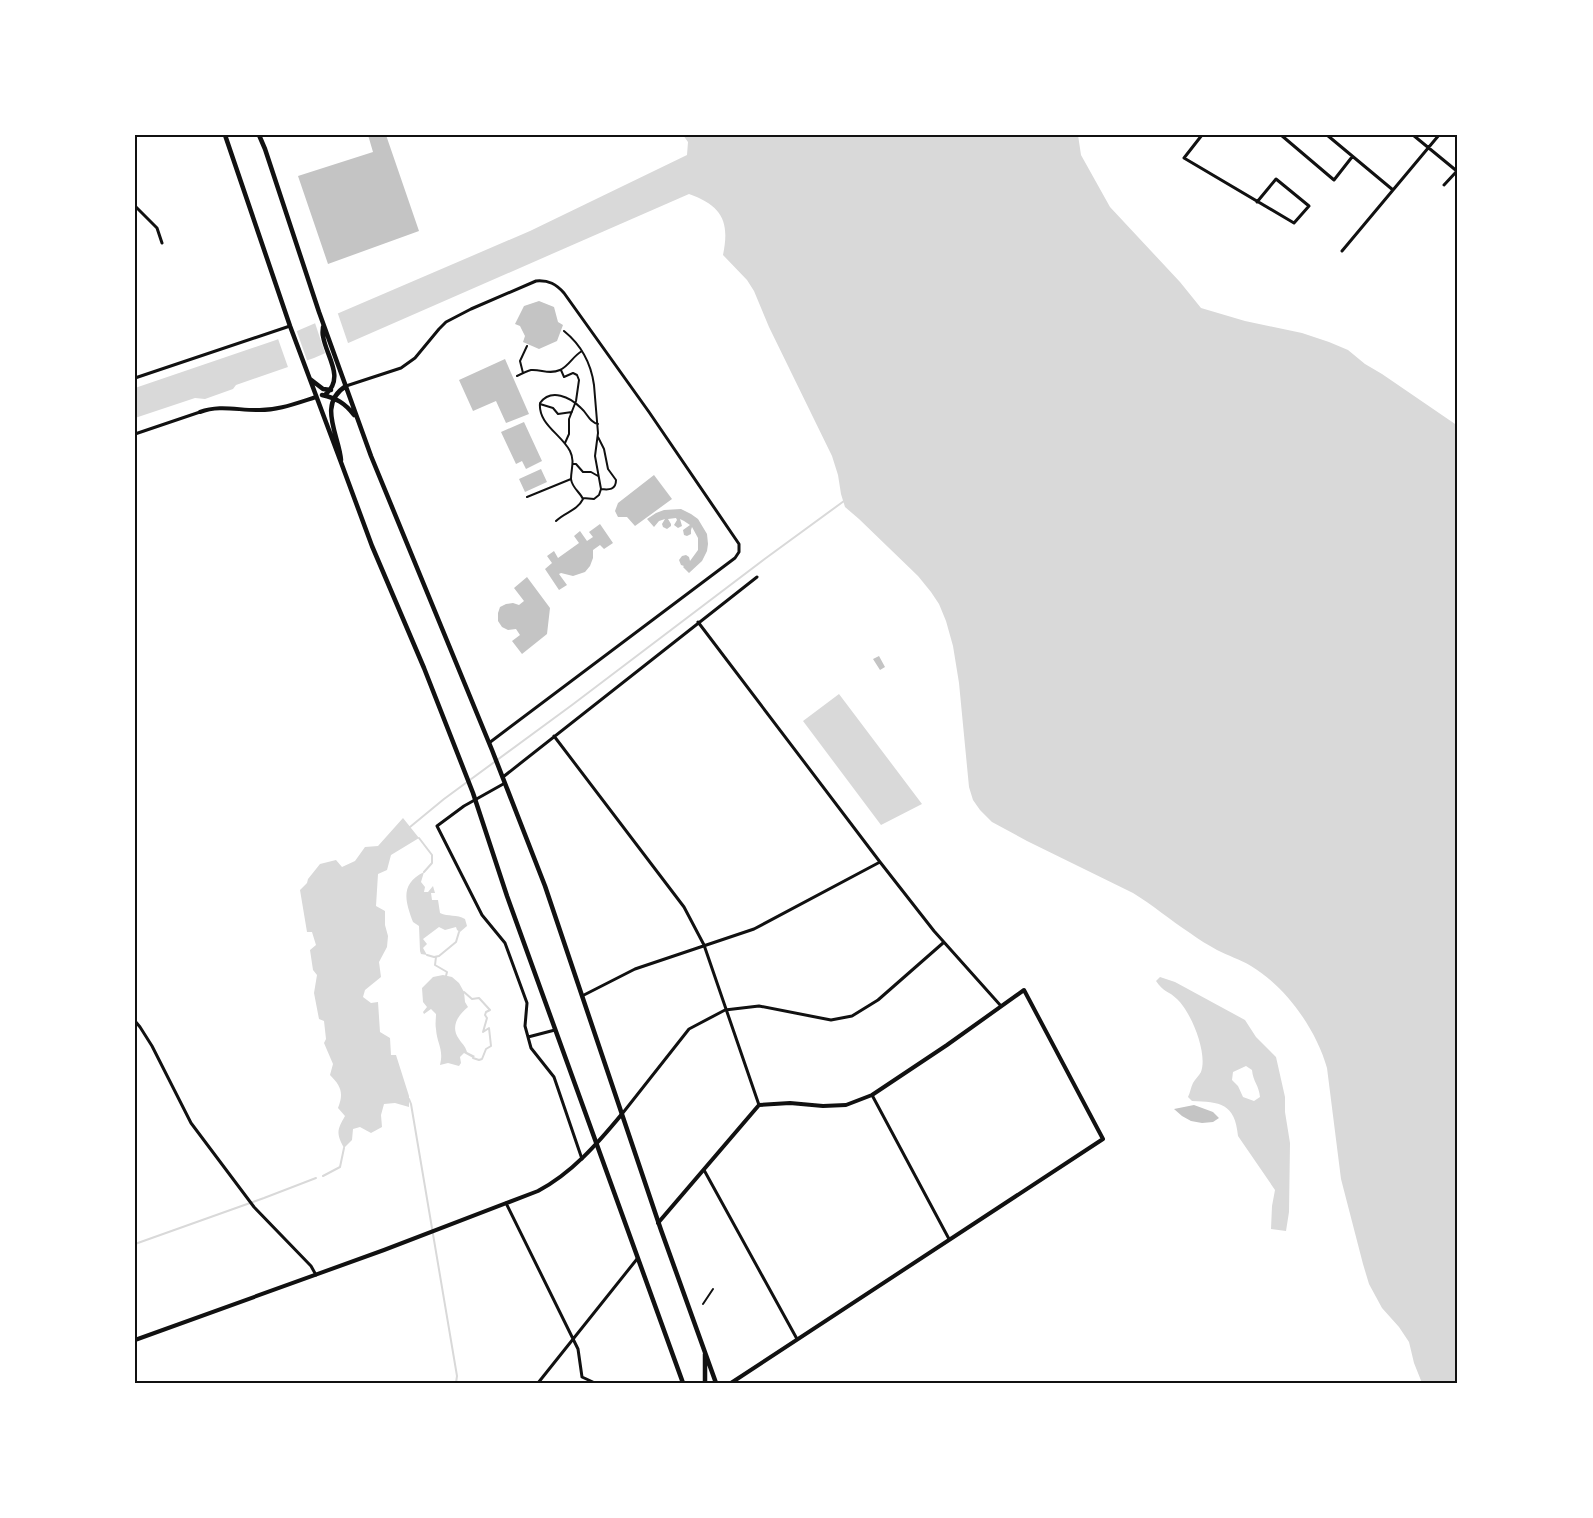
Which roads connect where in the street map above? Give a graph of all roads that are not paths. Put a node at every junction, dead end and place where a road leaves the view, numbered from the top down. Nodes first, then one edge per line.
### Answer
1 (225, 135) edge
2 (259, 135) edge
3 (1202, 135) edge
4 (1281, 135) edge
5 (1327, 135) edge
6 (1413, 135) edge
7 (1438, 135) edge
8 (1428, 148) junction
9 (1352, 157) junction
10 (1457, 172) edge
11 (1444, 185) dead end
12 (1393, 190) junction
13 (1257, 202) junction
14 (135, 206) edge
15 (162, 243) dead end
16 (1342, 251) dead end
17 (291, 328) junction
18 (564, 331) dead end
19 (526, 346) dead end
20 (582, 351) junction
21 (331, 354) junction
22 (561, 370) junction
23 (523, 373) junction
24 (517, 376) dead end
25 (309, 377) junction
26 (135, 378) edge
27 (346, 386) junction
28 (323, 394) junction
29 (334, 398) junction
30 (576, 403) junction
31 (540, 404) junction
32 (200, 412) joint
33 (572, 412) junction
34 (358, 422) junction
35 (598, 424) junction
36 (135, 434) edge
37 (598, 437) junction
38 (565, 443) junction
39 (573, 464) junction
40 (342, 465) junction
41 (598, 476) junction
42 (571, 479) junction
43 (601, 489) junction
44 (527, 497) dead end
45 (583, 498) junction
46 (556, 522) dead end
47 (757, 577) dead end
48 (698, 622) junction
49 (554, 736) junction
50 (489, 743) junction
51 (502, 774) junction
52 (505, 783) junction
53 (475, 800) junction
54 (880, 862) junction
55 (943, 943) junction
56 (704, 945) junction
57 (582, 996) junction
58 (1001, 1006) junction
59 (726, 1010) junction
60 (135, 1022) edge
61 (555, 1030) junction
62 (528, 1037) junction
63 (872, 1095) junction
64 (759, 1105) junction
65 (622, 1114) junction
66 (597, 1144) junction
67 (582, 1159) junction
68 (704, 1170) junction
69 (506, 1203) junction
70 (658, 1223) junction
71 (949, 1239) junction
72 (637, 1258) junction
73 (316, 1275) junction
74 (713, 1289) dead end
75 (703, 1304) dead end
76 (573, 1339) junction
77 (135, 1340) edge
78 (797, 1340) junction
79 (705, 1352) junction
80 (538, 1383) edge
81 (595, 1383) edge
82 (682, 1383) edge
83 (705, 1383) edge
84 (716, 1383) edge
85 (731, 1383) edge

1 - 17 main road
2 - 21 main road
3 - 13 street
4 - 9 street
5 - 9 street
6 - 8 street
7 - 8 street
8 - 10 street
8 - 12 street
9 - 12 street
10 - 11 street
12 - 16 street
13 - 13 street
14 - 15 street
17 - 25 main road
17 - 26 street
18 - 20 street
19 - 23 street
20 - 22 street
20 - 35 street
21 - 27 main road
21 - 28 main road
22 - 23 street
22 - 30 street
23 - 24 street
25 - 28 main road
25 - 28 main road
27 - 28 main road
27 - 29 main road
27 - 34 main road
27 - 50 street
28 - 29 main road
28 - 32 street
28 - 40 main road
29 - 34 main road
29 - 40 main road
30 - 31 street
30 - 33 street
30 - 35 street
31 - 33 street
31 - 38 street
32 - 36 street
33 - 38 street
34 - 50 main road
35 - 37 street
37 - 41 street
37 - 43 street
38 - 39 street
39 - 41 street
39 - 42 street
40 - 53 main road
41 - 43 street
42 - 44 street
42 - 45 street
43 - 45 street
45 - 46 street
47 - 48 street
48 - 49 street
48 - 54 street
49 - 51 street
49 - 56 street
50 - 51 main road
51 - 52 main road
52 - 53 street
52 - 57 main road
53 - 61 main road
53 - 62 street
54 - 55 street
54 - 56 street
55 - 58 street
55 - 59 street
56 - 57 street
56 - 59 street
57 - 65 main road
58 - 63 street
58 - 71 street
59 - 64 street
59 - 65 street
60 - 73 street
61 - 62 street
61 - 66 main road
62 - 67 street
63 - 64 street
63 - 71 street
64 - 68 street
65 - 66 street
65 - 70 main road
66 - 67 street
66 - 72 main road
67 - 69 street
68 - 70 street
68 - 78 street
69 - 73 street
69 - 76 street
70 - 79 main road
71 - 78 street
72 - 76 street
72 - 82 main road
73 - 77 street
74 - 75 street
76 - 80 street
76 - 81 street
78 - 85 street
79 - 83 main road
79 - 84 main road

